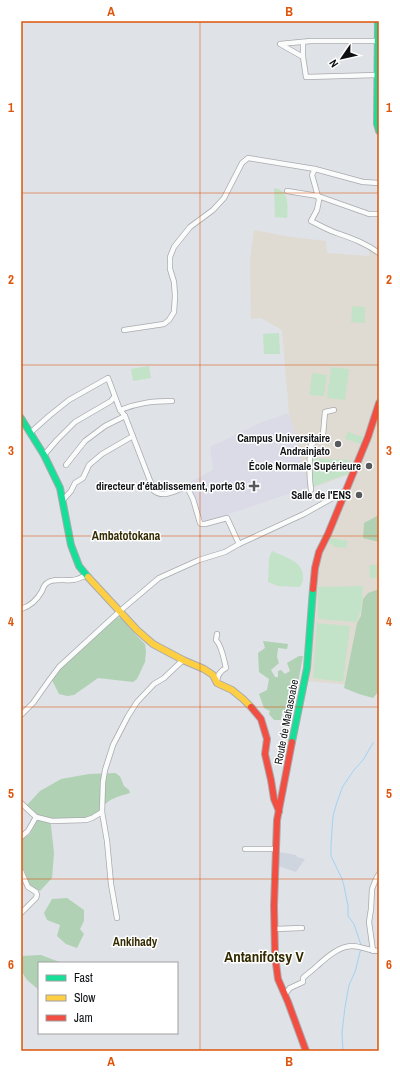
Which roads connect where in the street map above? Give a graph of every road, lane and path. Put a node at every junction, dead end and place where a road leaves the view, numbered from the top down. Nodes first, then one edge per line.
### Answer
1 (378, 21) edge
2 (378, 41) junction
3 (303, 42) junction
4 (303, 57) junction
5 (377, 74) junction
6 (379, 131) edge
7 (315, 169) junction
8 (379, 183) edge
9 (287, 191) dead end
10 (318, 196) junction
11 (379, 214) edge
12 (379, 253) edge
13 (124, 330) dead end
14 (114, 397) junction
15 (172, 401) dead end
16 (379, 403) edge
17 (120, 410) junction
18 (334, 410) dead end
19 (125, 416) junction
20 (21, 418) edge
21 (30, 433) junction
22 (133, 436) junction
23 (44, 455) junction
24 (66, 465) dead end
25 (311, 490) dead end
26 (345, 491) junction
27 (63, 500) junction
28 (239, 544) junction
29 (87, 575) junction
30 (21, 609) edge
31 (120, 611) junction
32 (217, 634) dead end
33 (183, 660) junction
34 (217, 683) junction
35 (21, 715) edge
36 (21, 803) edge
37 (279, 811) junction
38 (102, 812) junction
39 (36, 817) junction
40 (21, 837) edge
41 (245, 849) dead end
42 (276, 849) junction
43 (21, 871) edge
44 (379, 874) edge
45 (22, 912) edge
46 (117, 918) dead end
47 (302, 928) dead end
48 (275, 929) junction
49 (373, 951) junction
50 (379, 951) edge
51 (285, 994) junction
52 (306, 1051) edge

1 - 2 street
2 - 3 street
2 - 5 street
3 - 4 street
3 - 4 street
4 - 5 street
5 - 6 street
7 - 8 street
7 - 10 street
7 - 13 street
9 - 10 street
10 - 11 street
10 - 12 street
14 - 17 street
14 - 21 street
14 - 23 street
15 - 17 street
16 - 26 street, Route de Mahasoabe
17 - 19 street
18 - 25 street
19 - 22 street
19 - 24 street
20 - 21 street
21 - 23 street
22 - 27 street
22 - 28 street
23 - 27 street
26 - 28 street
26 - 37 street, Route de Mahasoabe
27 - 29 street
28 - 31 street
29 - 30 street
29 - 31 street
31 - 33 street
31 - 35 street
32 - 34 street
33 - 34 street
33 - 38 street
34 - 37 street
36 - 39 street
37 - 42 street, Route de Mahasoabe
38 - 39 street
38 - 46 street
39 - 40 street
41 - 42 street
42 - 48 street, Route de Mahasoabe
43 - 45 street
44 - 49 street
47 - 48 street
48 - 51 street, Route de Mahasoabe
49 - 50 street
49 - 51 street
51 - 52 street, Route de Mahasoabe

